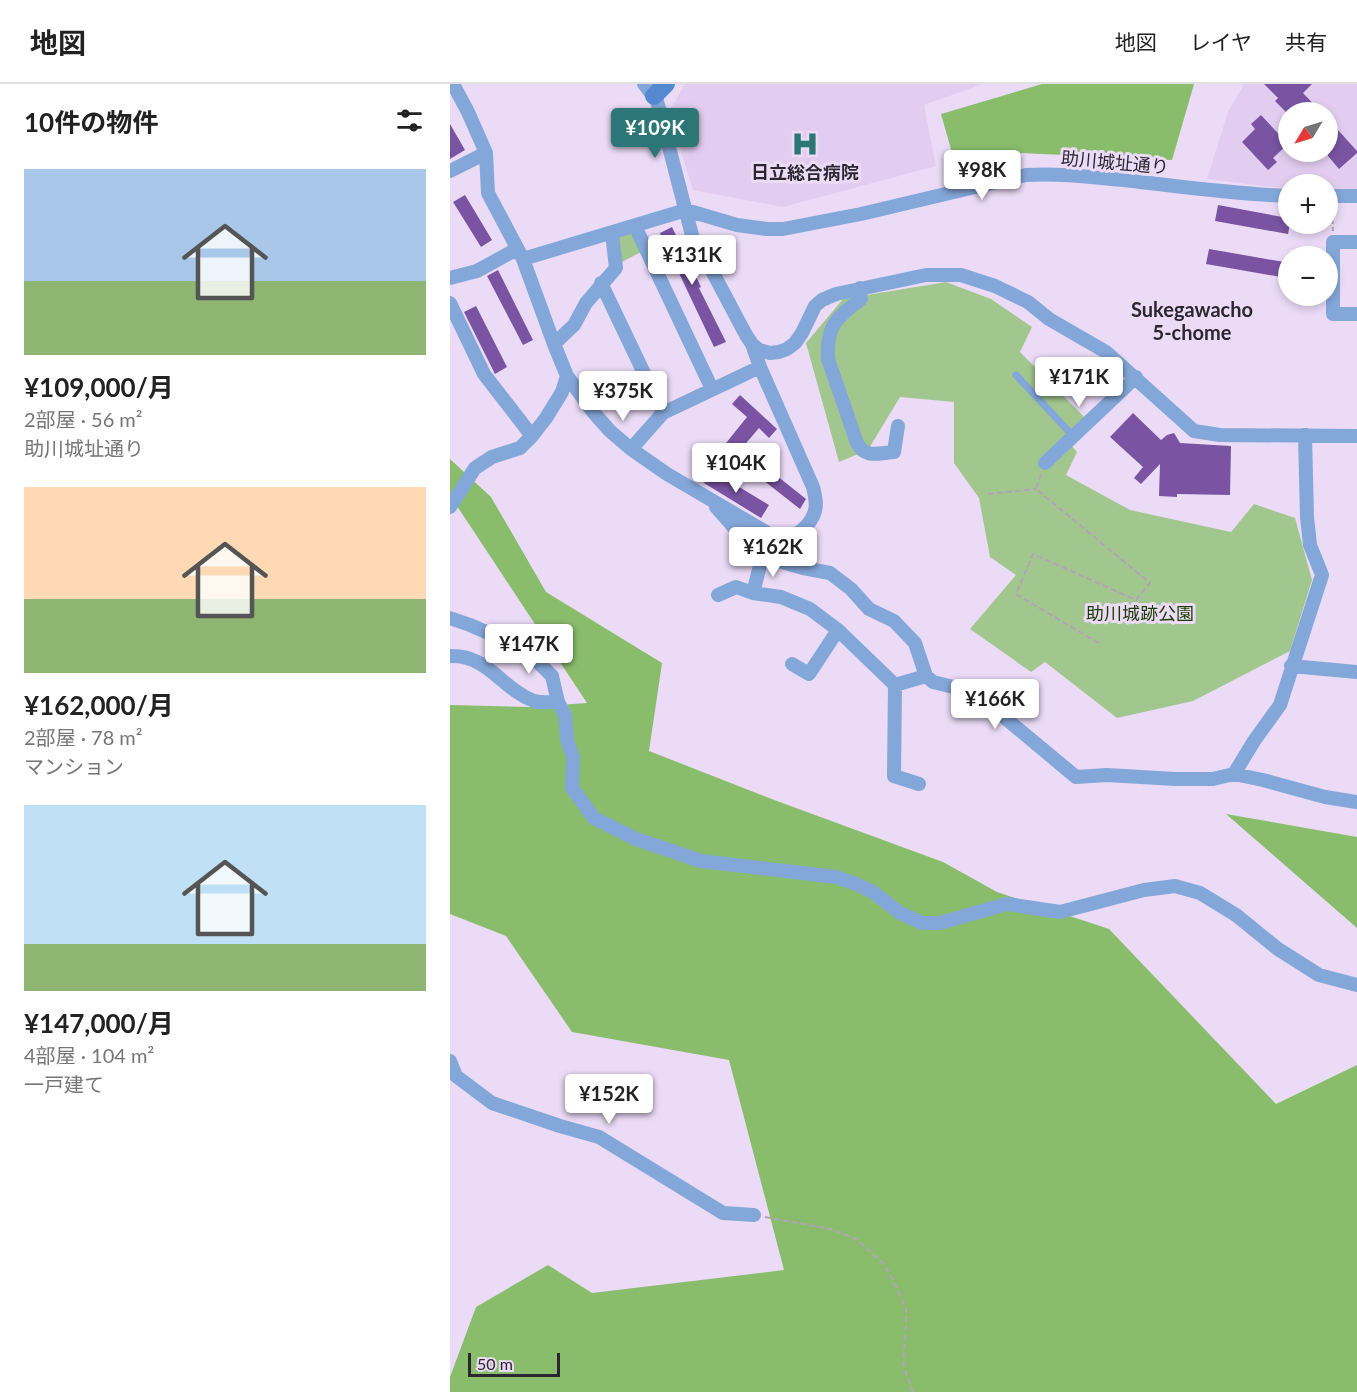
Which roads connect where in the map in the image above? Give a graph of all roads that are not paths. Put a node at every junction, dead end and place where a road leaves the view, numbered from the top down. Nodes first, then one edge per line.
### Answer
1 (453, 84) edge
2 (655, 88) edge
3 (486, 153) junction
4 (450, 171) edge
5 (1278, 196) edge
6 (1357, 196) edge
7 (1338, 199) edge
8 (686, 210) junction
9 (635, 226) junction
10 (612, 232) junction
11 (1357, 242) edge
12 (520, 254) junction
13 (450, 278) edge
14 (602, 283) junction
15 (860, 288) junction
16 (450, 303) edge
17 (1357, 314) edge
18 (554, 344) junction
19 (752, 344) junction
20 (759, 367) junction
21 (1016, 375) dead end
22 (567, 376) junction
23 (1136, 377) junction
24 (712, 389) junction
25 (663, 413) junction
26 (898, 426) dead end
27 (1305, 435) junction
28 (532, 436) junction
29 (1073, 436) junction
30 (1357, 436) edge
31 (631, 449) junction
32 (1045, 463) road end
33 (711, 500) junction
34 (450, 507) edge
35 (763, 554) junction
36 (753, 593) junction
37 (718, 595) dead end
38 (450, 618) edge
39 (838, 630) junction
40 (450, 656) edge
41 (792, 664) dead end
42 (1291, 666) junction
43 (1357, 672) edge
44 (926, 676) junction
45 (895, 685) junction
46 (558, 702) junction
47 (1234, 774) junction
48 (919, 784) dead end
49 (1357, 802) edge
50 (1357, 985) edge
51 (450, 1061) edge
52 (754, 1215) road end

1 - 3 street
2 - 8 street
3 - 4 street
3 - 12 street
5 - 8 street, 助川城址通り
6 - 7 street
8 - 9 street
8 - 19 street
9 - 10 street
9 - 24 street
10 - 12 street
10 - 14 street
11 - 17 street
12 - 13 street
12 - 18 street
14 - 18 street
14 - 25 street
15 - 19 street
15 - 23 street
15 - 26 street
16 - 28 street
18 - 22 street
19 - 20 street
20 - 24 street
20 - 33 street
21 - 29 lane
22 - 28 street
22 - 31 street
23 - 27 street
23 - 29 street
24 - 25 street
25 - 31 street
27 - 30 street
27 - 42 street
28 - 34 street
29 - 32 street
31 - 33 street
33 - 35 street
35 - 36 street
35 - 44 street
36 - 37 street
36 - 39 street
38 - 46 street
39 - 41 street
39 - 45 street
40 - 46 street
42 - 43 street
42 - 47 street
44 - 45 street
44 - 47 street
45 - 48 street
46 - 50 street
47 - 49 street
51 - 52 street

